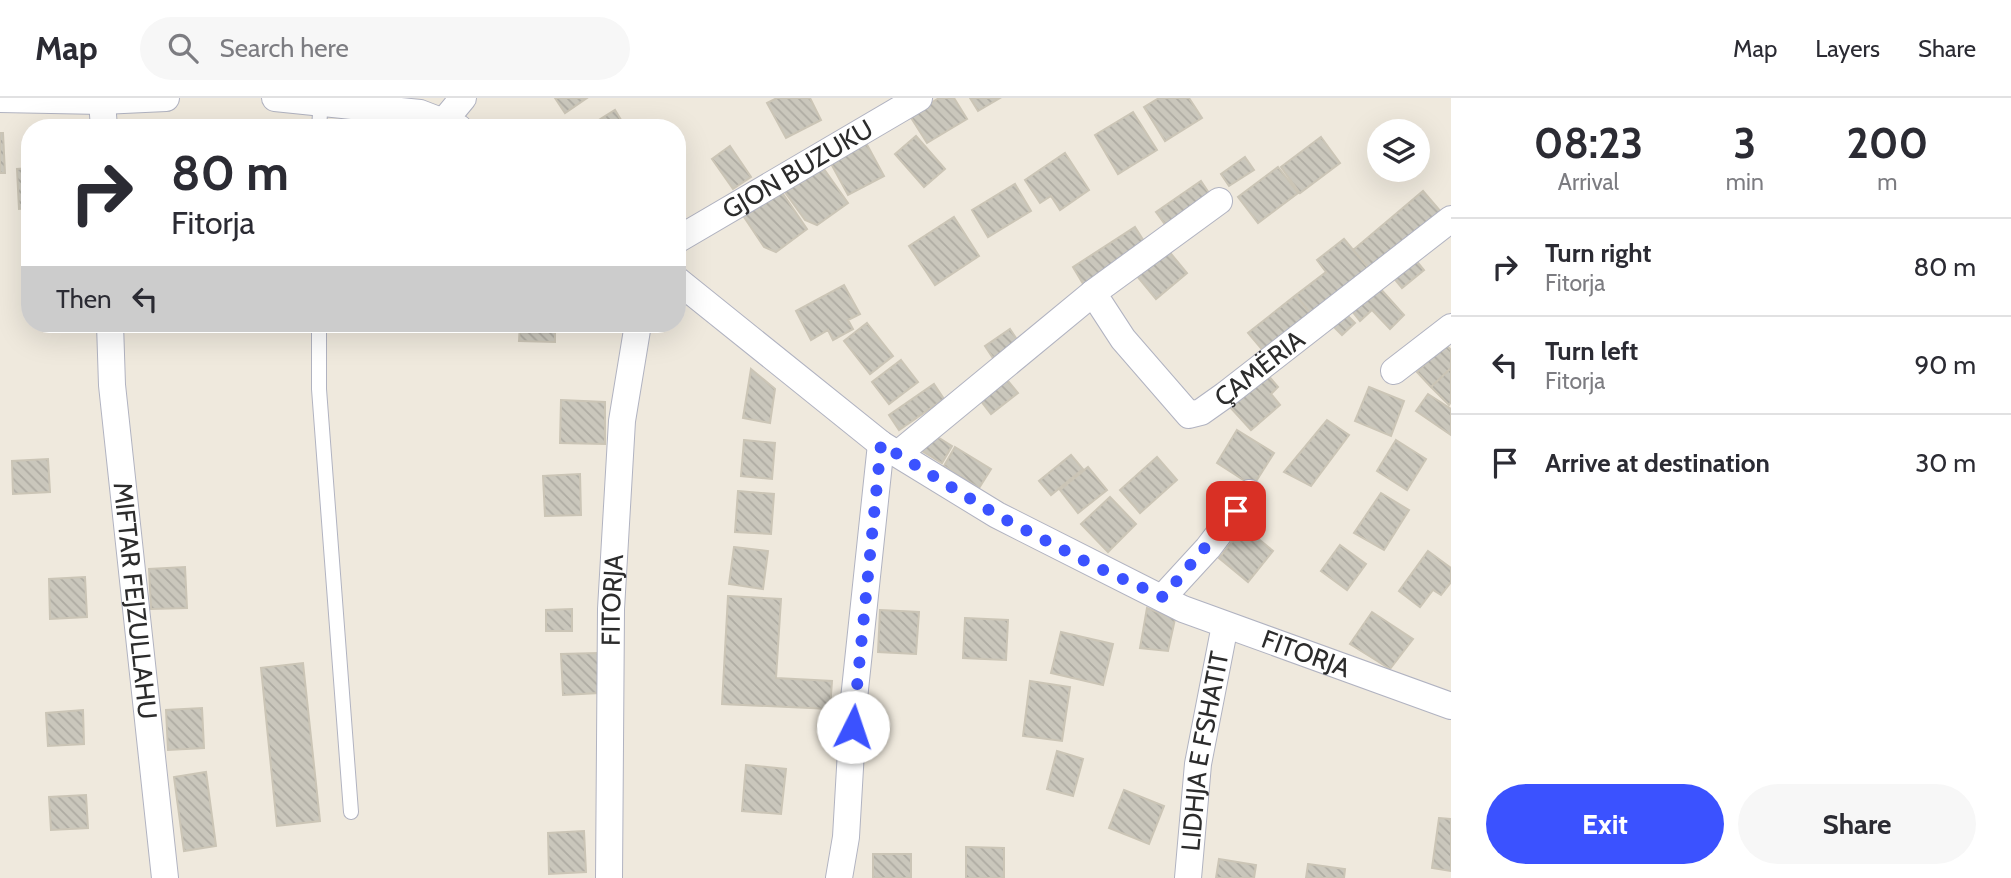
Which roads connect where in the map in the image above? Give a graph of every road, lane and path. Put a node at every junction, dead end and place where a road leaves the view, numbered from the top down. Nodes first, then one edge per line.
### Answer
1 (166, 98) edge
2 (275, 98) edge
3 (463, 98) edge
4 (919, 98) edge
5 (0, 99) edge
6 (321, 99) edge
7 (102, 101) junction
8 (103, 119) edge
9 (320, 119) edge
10 (436, 119) edge
11 (454, 119) edge
12 (1219, 201) dead end
13 (1451, 219) edge
14 (686, 235) edge
15 (686, 288) edge
16 (1093, 293) junction
17 (1451, 327) edge
18 (110, 333) edge
19 (319, 333) edge
20 (637, 333) edge
21 (1394, 371) dead end
22 (890, 449) junction
23 (1250, 493) dead end
24 (1163, 597) junction
25 (1225, 625) junction
26 (1451, 706) edge
27 (351, 812) dead end
28 (165, 878) edge
29 (609, 878) edge
30 (839, 878) edge
31 (1188, 878) edge

1 - 7 street
2 - 6 street
3 - 11 street
4 - 14 street, GJON BUZUKU
5 - 7 street
6 - 9 lane
6 - 10 street
7 - 8 street
12 - 16 street
13 - 16 street, ÇAMËRIA
15 - 22 street, FITORJA
16 - 22 street
17 - 21 street
18 - 28 street, MIFTAR FEJZULLAHU
19 - 27 lane
20 - 29 street, FITORJA
22 - 24 street, FITORJA
22 - 30 street
23 - 24 street
24 - 25 street, FITORJA
25 - 26 street, FITORJA
25 - 31 street, LIDHJA E FSHATIT

